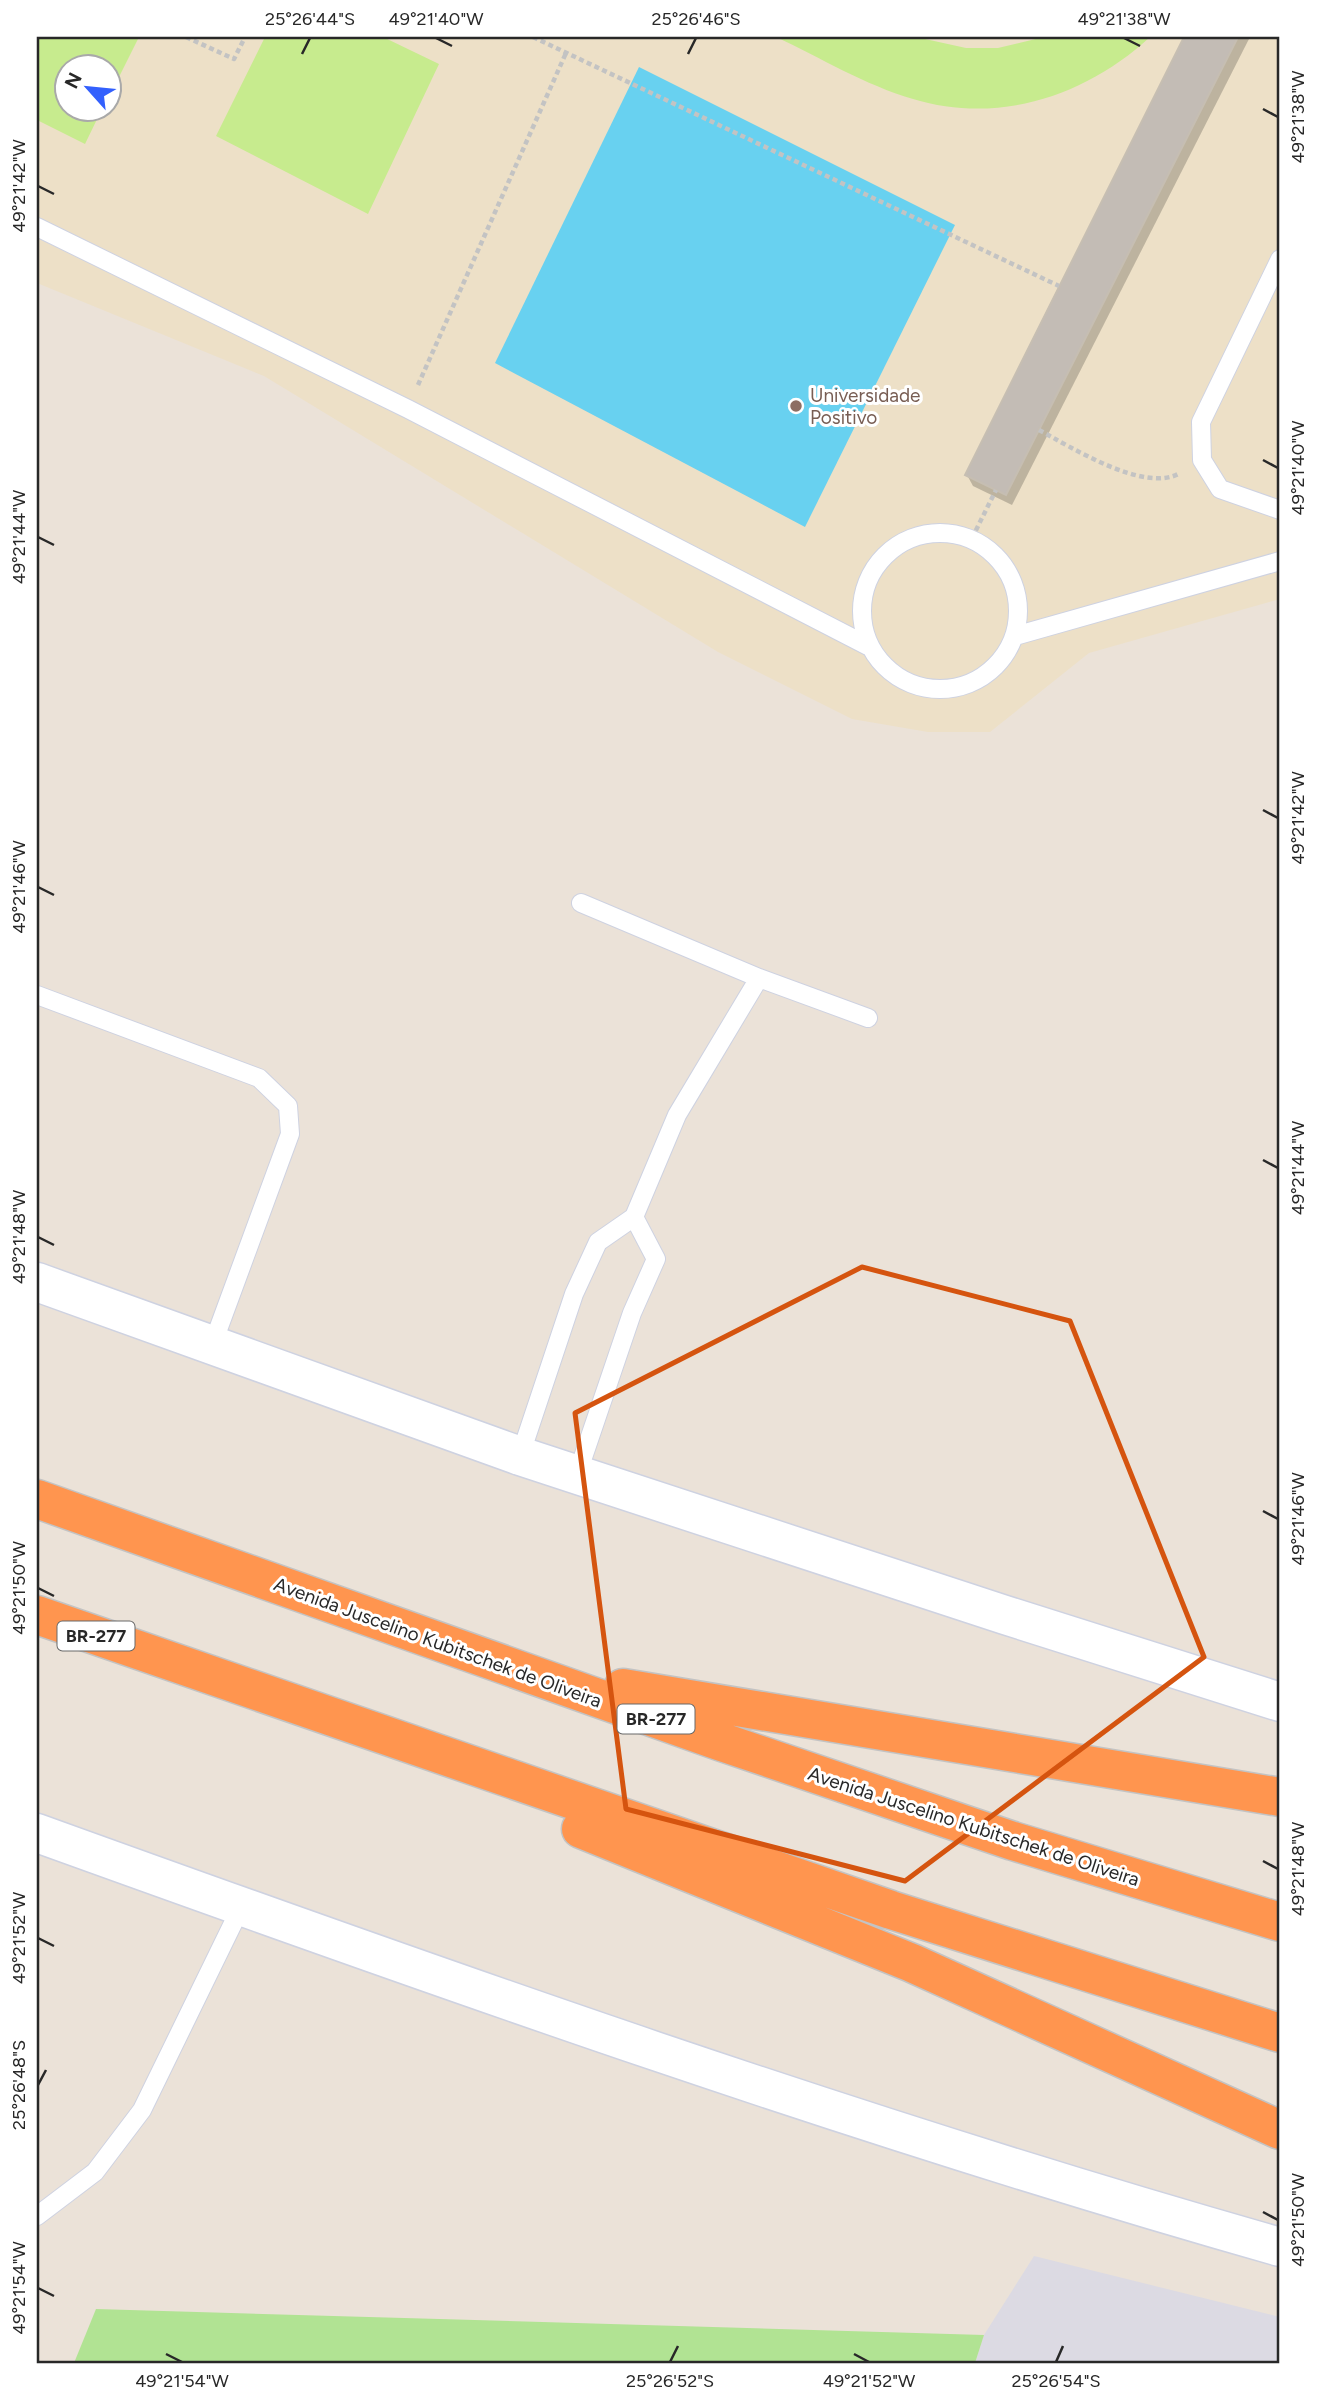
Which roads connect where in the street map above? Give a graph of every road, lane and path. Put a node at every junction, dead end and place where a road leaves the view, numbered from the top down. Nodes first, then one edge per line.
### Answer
1 (186, 37) edge
2 (245, 37) edge
3 (533, 37) edge
4 (566, 53) junction
5 (38, 226) edge
6 (1280, 259) edge
7 (1059, 286) dead end
8 (408, 408) junction
9 (1039, 430) dead end
10 (1202, 460) junction
11 (996, 490) dead end
12 (1280, 510) edge
13 (972, 538) junction
14 (1280, 561) edge
15 (1015, 636) junction
16 (868, 646) junction
17 (580, 903) dead end
18 (760, 978) junction
19 (37, 995) edge
20 (868, 1018) dead end
21 (634, 1216) junction
22 (37, 1283) edge
23 (212, 1346) junction
24 (520, 1456) junction
25 (578, 1475) junction
26 (37, 1499) edge
27 (37, 1615) edge
28 (155, 1656) junction
29 (519, 1671) junction
30 (1280, 1702) edge
31 (1280, 1797) edge
32 (37, 1833) edge
33 (241, 1907) junction
34 (1280, 1923) edge
35 (1280, 2033) edge
36 (1280, 2130) edge
37 (37, 2216) edge
38 (1280, 2247) edge

1 - 2 path
3 - 4 path
4 - 7 path
4 - 8 path
5 - 8 lane
6 - 10 lane
8 - 16 lane
9 - 10 path
10 - 12 lane
11 - 13 path
13 - 15 lane
13 - 16 lane
14 - 15 lane
15 - 16 lane
17 - 18 lane
18 - 20 lane
18 - 21 lane
19 - 23 lane
21 - 24 lane
21 - 25 lane
22 - 23 main road
23 - 24 main road
24 - 25 main road
25 - 30 main road
26 - 29 highway, Avenida Juscelino Kubitschek de Oliveira / BR-277
27 - 28 highway, BR-277
28 - 35 highway, BR-277
28 - 36 highway
29 - 31 highway
29 - 34 highway, Avenida Juscelino Kubitschek de Oliveira / BR-277
32 - 33 main road
33 - 37 lane
33 - 38 main road

